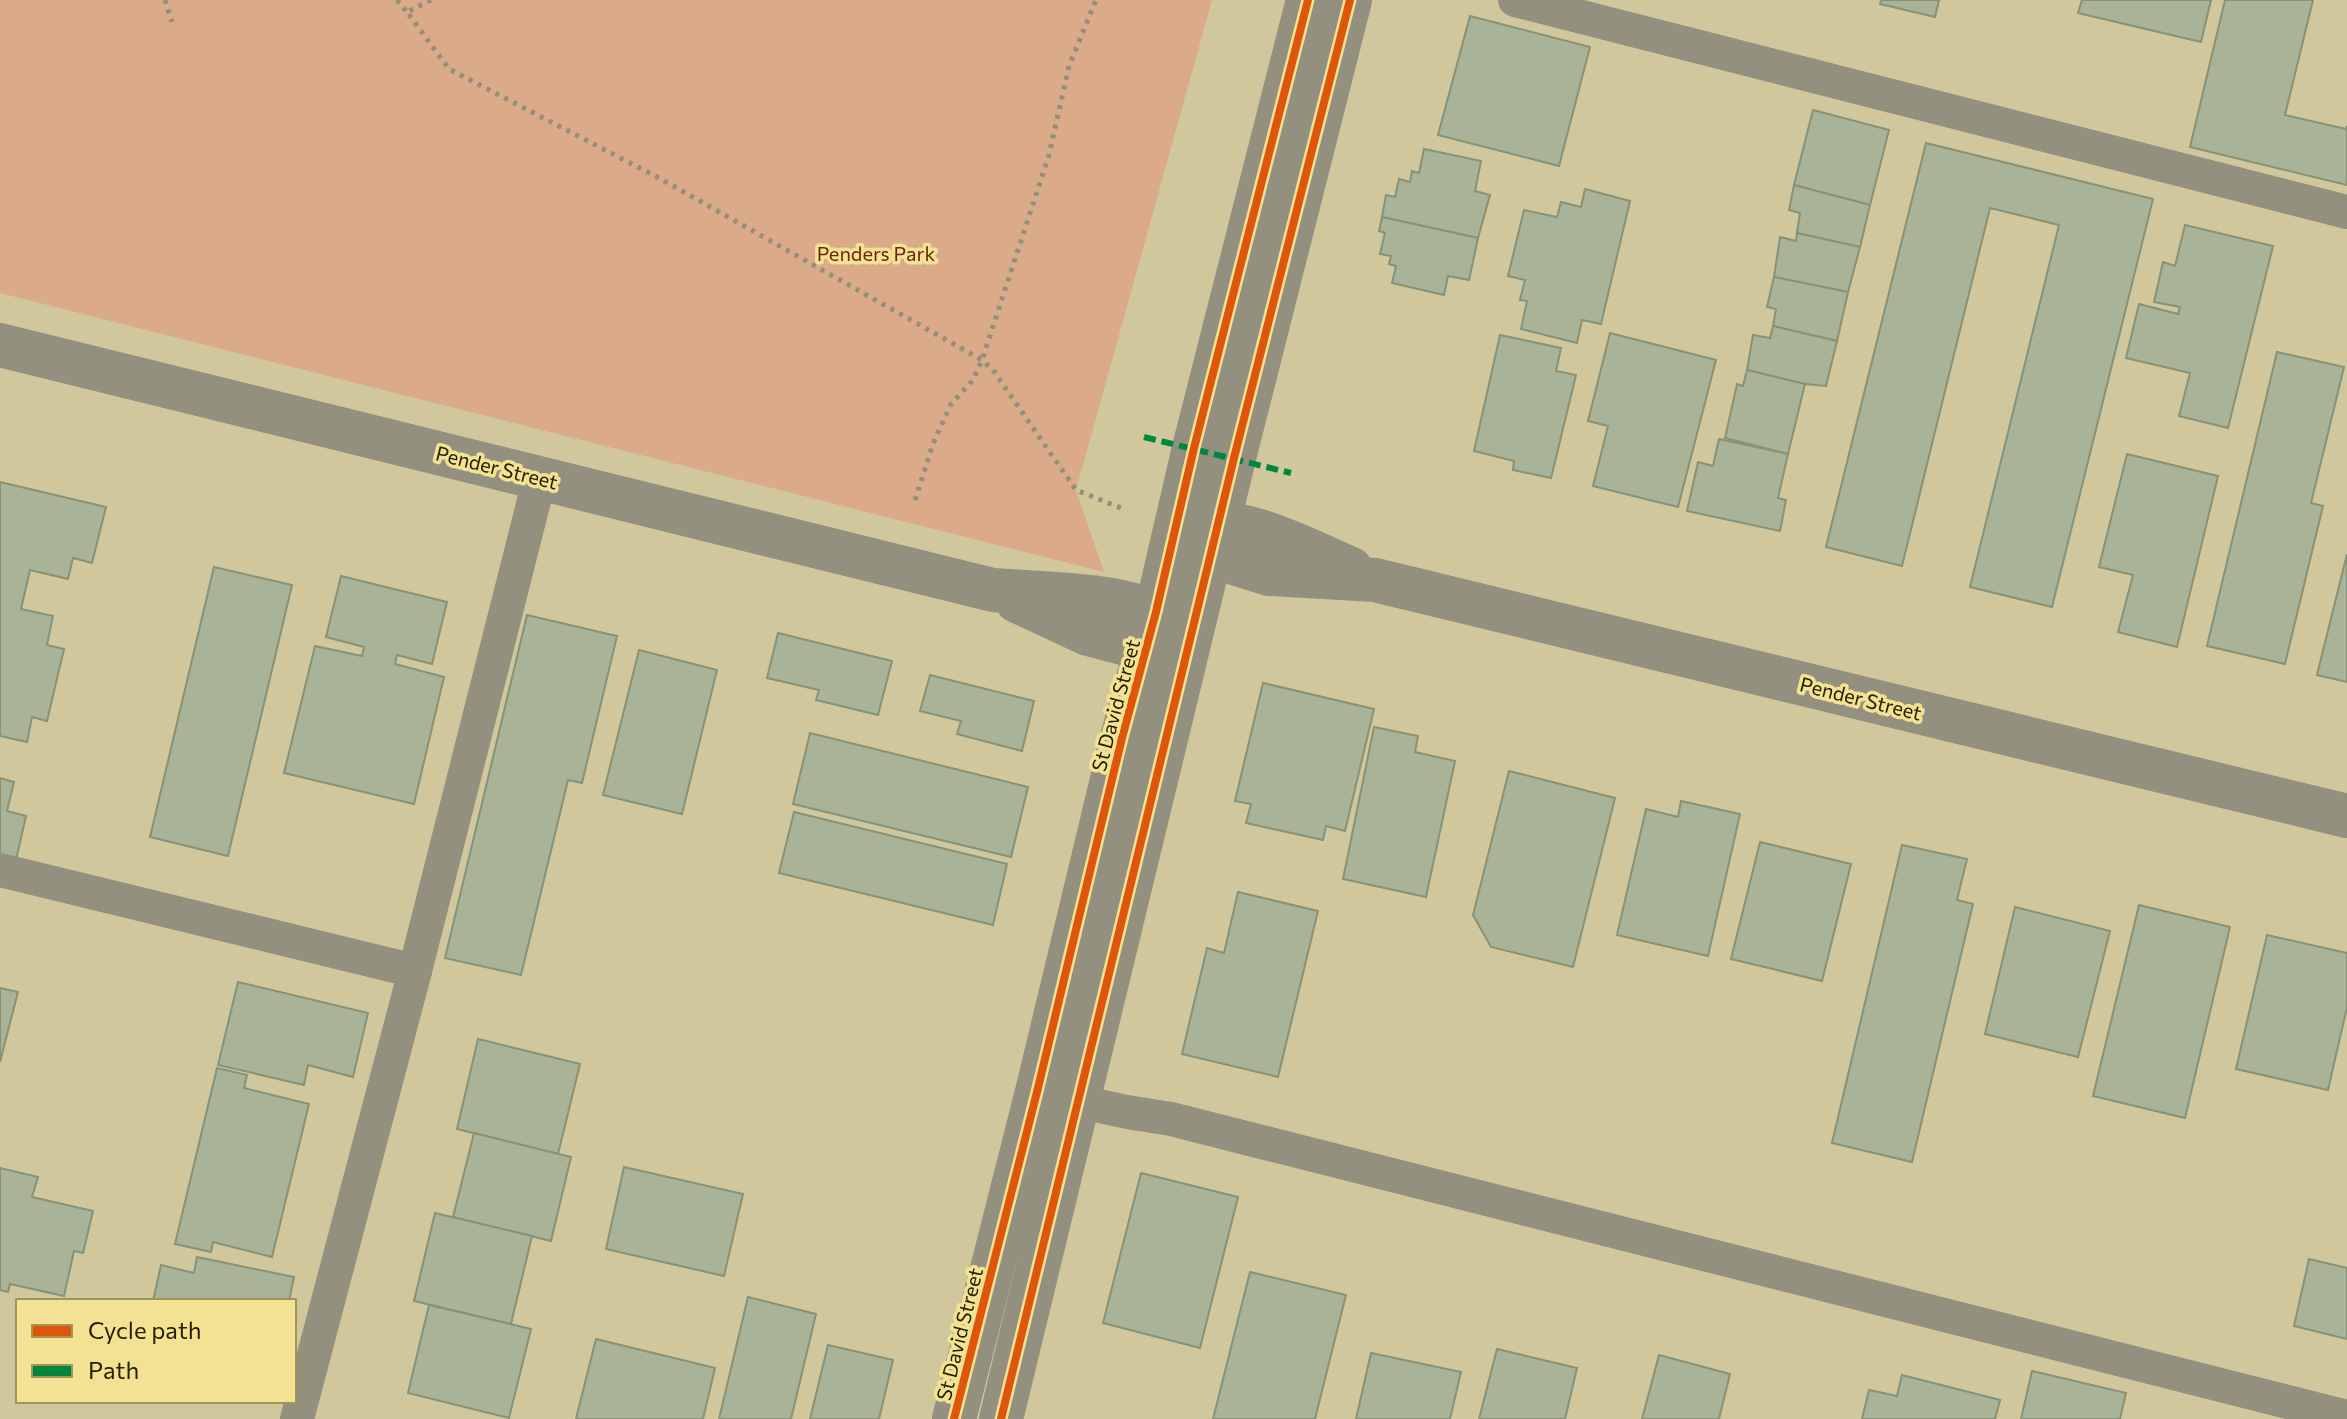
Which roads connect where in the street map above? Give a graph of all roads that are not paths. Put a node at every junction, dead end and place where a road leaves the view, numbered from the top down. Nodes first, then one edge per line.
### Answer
1 (1308, 0) edge
2 (1350, 0) edge
3 (1515, 0) edge
4 (2347, 212) edge
5 (0, 345) edge
6 (540, 477) junction
7 (1202, 535) junction
8 (1152, 629) junction
9 (1191, 640) junction
10 (2347, 816) edge
11 (0, 870) edge
12 (415, 971) junction
13 (1037, 1092) junction
14 (1079, 1102) junction
15 (2347, 1417) edge
16 (297, 1419) edge
17 (954, 1419) edge
18 (1001, 1419) edge

1 - 7 street, St David Street
2 - 7 street, St David Street
3 - 4 lane
5 - 6 street, Pender Street
6 - 8 street, Pender Street
6 - 12 lane
7 - 8 street, St David Street
7 - 9 street, St David Street
7 - 10 street, Pender Street
8 - 9 street, Pender Street
8 - 13 street, St David Street
9 - 14 street, St David Street
11 - 12 lane
12 - 16 lane
13 - 14 lane
13 - 17 street, St David Street
14 - 15 lane
14 - 18 street, St David Street

